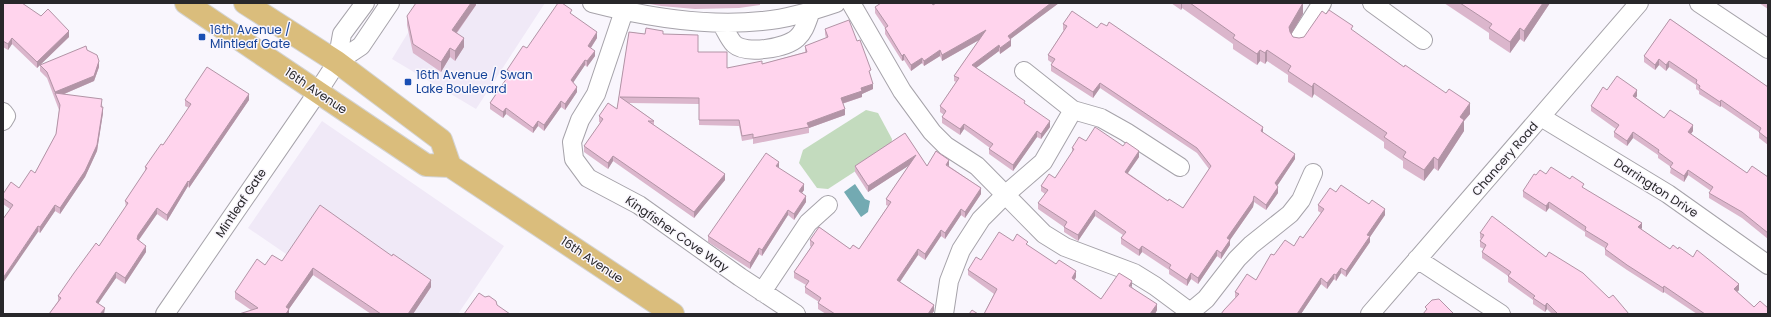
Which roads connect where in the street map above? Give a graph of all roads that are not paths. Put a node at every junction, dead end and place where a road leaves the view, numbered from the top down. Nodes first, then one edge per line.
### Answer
1 (186, 3) edge
2 (245, 3) edge
3 (365, 3) edge
4 (390, 3) edge
5 (592, 3) edge
6 (836, 3) edge
7 (851, 3) edge
8 (1322, 3) edge
9 (1372, 3) edge
10 (1639, 3) edge
11 (1699, 3) edge
12 (624, 11) junction
13 (811, 11) junction
14 (721, 23) junction
15 (1299, 39) edge
16 (1423, 40) dead end
17 (1768, 49) edge
18 (337, 62) junction
19 (1024, 71) dead end
20 (317, 93) junction
21 (1073, 110) junction
22 (3, 112) edge
23 (1541, 117) junction
24 (3, 121) edge
25 (450, 166) junction
26 (1180, 167) dead end
27 (1313, 173) dead end
28 (1006, 194) junction
29 (828, 205) dead end
30 (1417, 259) junction
31 (1768, 265) edge
32 (762, 292) junction
33 (1189, 313) edge
34 (165, 314) edge
35 (673, 314) edge
36 (796, 314) edge
37 (944, 314) edge
38 (1370, 314) edge
39 (1501, 314) edge

1 - 20 main road, 16th Avenue
2 - 18 main road
3 - 18 street
4 - 18 street
5 - 12 street
6 - 13 street
7 - 28 street
8 - 15 street
9 - 16 street
10 - 23 street, Chancery Road
11 - 17 street
12 - 14 street
12 - 32 street, Kingfisher Cove Way
13 - 14 street
13 - 14 street
18 - 20 street, Mintleaf Gate
18 - 25 main road
19 - 21 street
20 - 25 main road, 16th Avenue
20 - 34 street, Mintleaf Gate
21 - 26 street
21 - 28 street
22 - 24 street
23 - 30 street, Chancery Road
23 - 31 street, Darrington Drive
25 - 35 main road, 16th Avenue
27 - 33 street
28 - 33 street
28 - 37 street
29 - 32 street
30 - 38 street, Chancery Road
30 - 39 street
32 - 36 street, Kingfisher Cove Way

